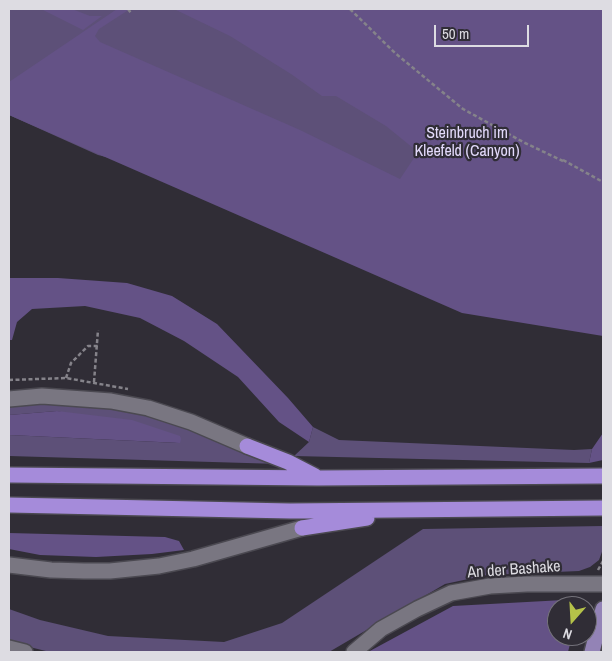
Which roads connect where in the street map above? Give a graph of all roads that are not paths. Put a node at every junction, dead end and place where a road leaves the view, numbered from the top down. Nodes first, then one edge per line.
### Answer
1 (9, 399) edge
2 (247, 446) joint
3 (9, 475) edge
4 (603, 476) edge
5 (318, 478) junction
6 (9, 505) edge
7 (598, 508) edge
8 (406, 510) junction
9 (302, 528) joint
10 (9, 565) edge
11 (603, 584) edge
12 (603, 608) edge
13 (9, 648) edge
14 (25, 652) edge
15 (354, 652) edge
16 (592, 652) edge

1 - 2 street
2 - 5 highway
3 - 5 highway
4 - 5 highway
6 - 8 highway
7 - 8 highway
8 - 9 highway
9 - 10 street
11 - 15 street, An der Bashake
12 - 16 main road
13 - 14 street

